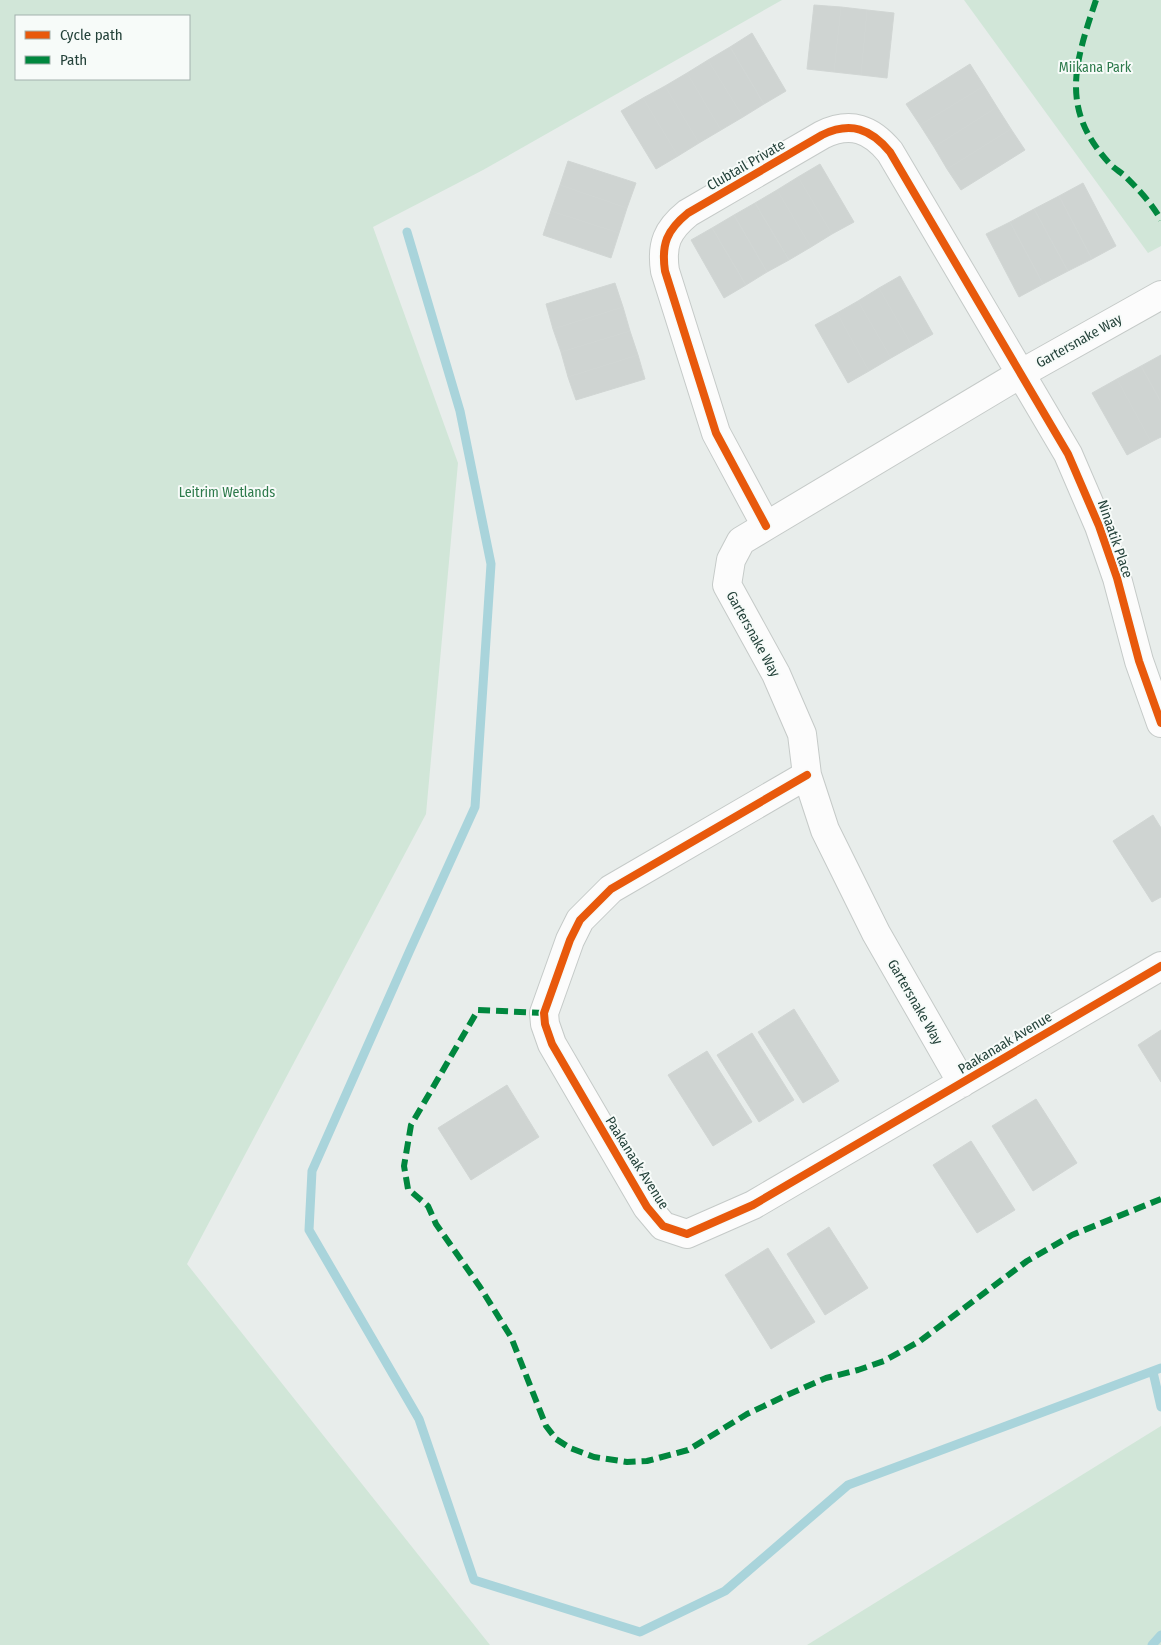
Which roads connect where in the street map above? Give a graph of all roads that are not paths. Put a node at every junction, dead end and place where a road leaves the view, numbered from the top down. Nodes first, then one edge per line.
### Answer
1 (1161, 295) edge
2 (1022, 373) junction
3 (766, 526) junction
4 (1161, 723) edge
5 (807, 775) junction
6 (1161, 966) edge
7 (962, 1083) junction

1 - 2 street, Gartersnake Way
2 - 3 street, Gartersnake Way
2 - 3 street, Clubtail Private
2 - 4 street, Ninaatik Place
3 - 5 street, Gartersnake Way
5 - 7 street, Gartersnake Way
5 - 7 street, Paakanaak Avenue
6 - 7 street, Paakanaak Avenue

